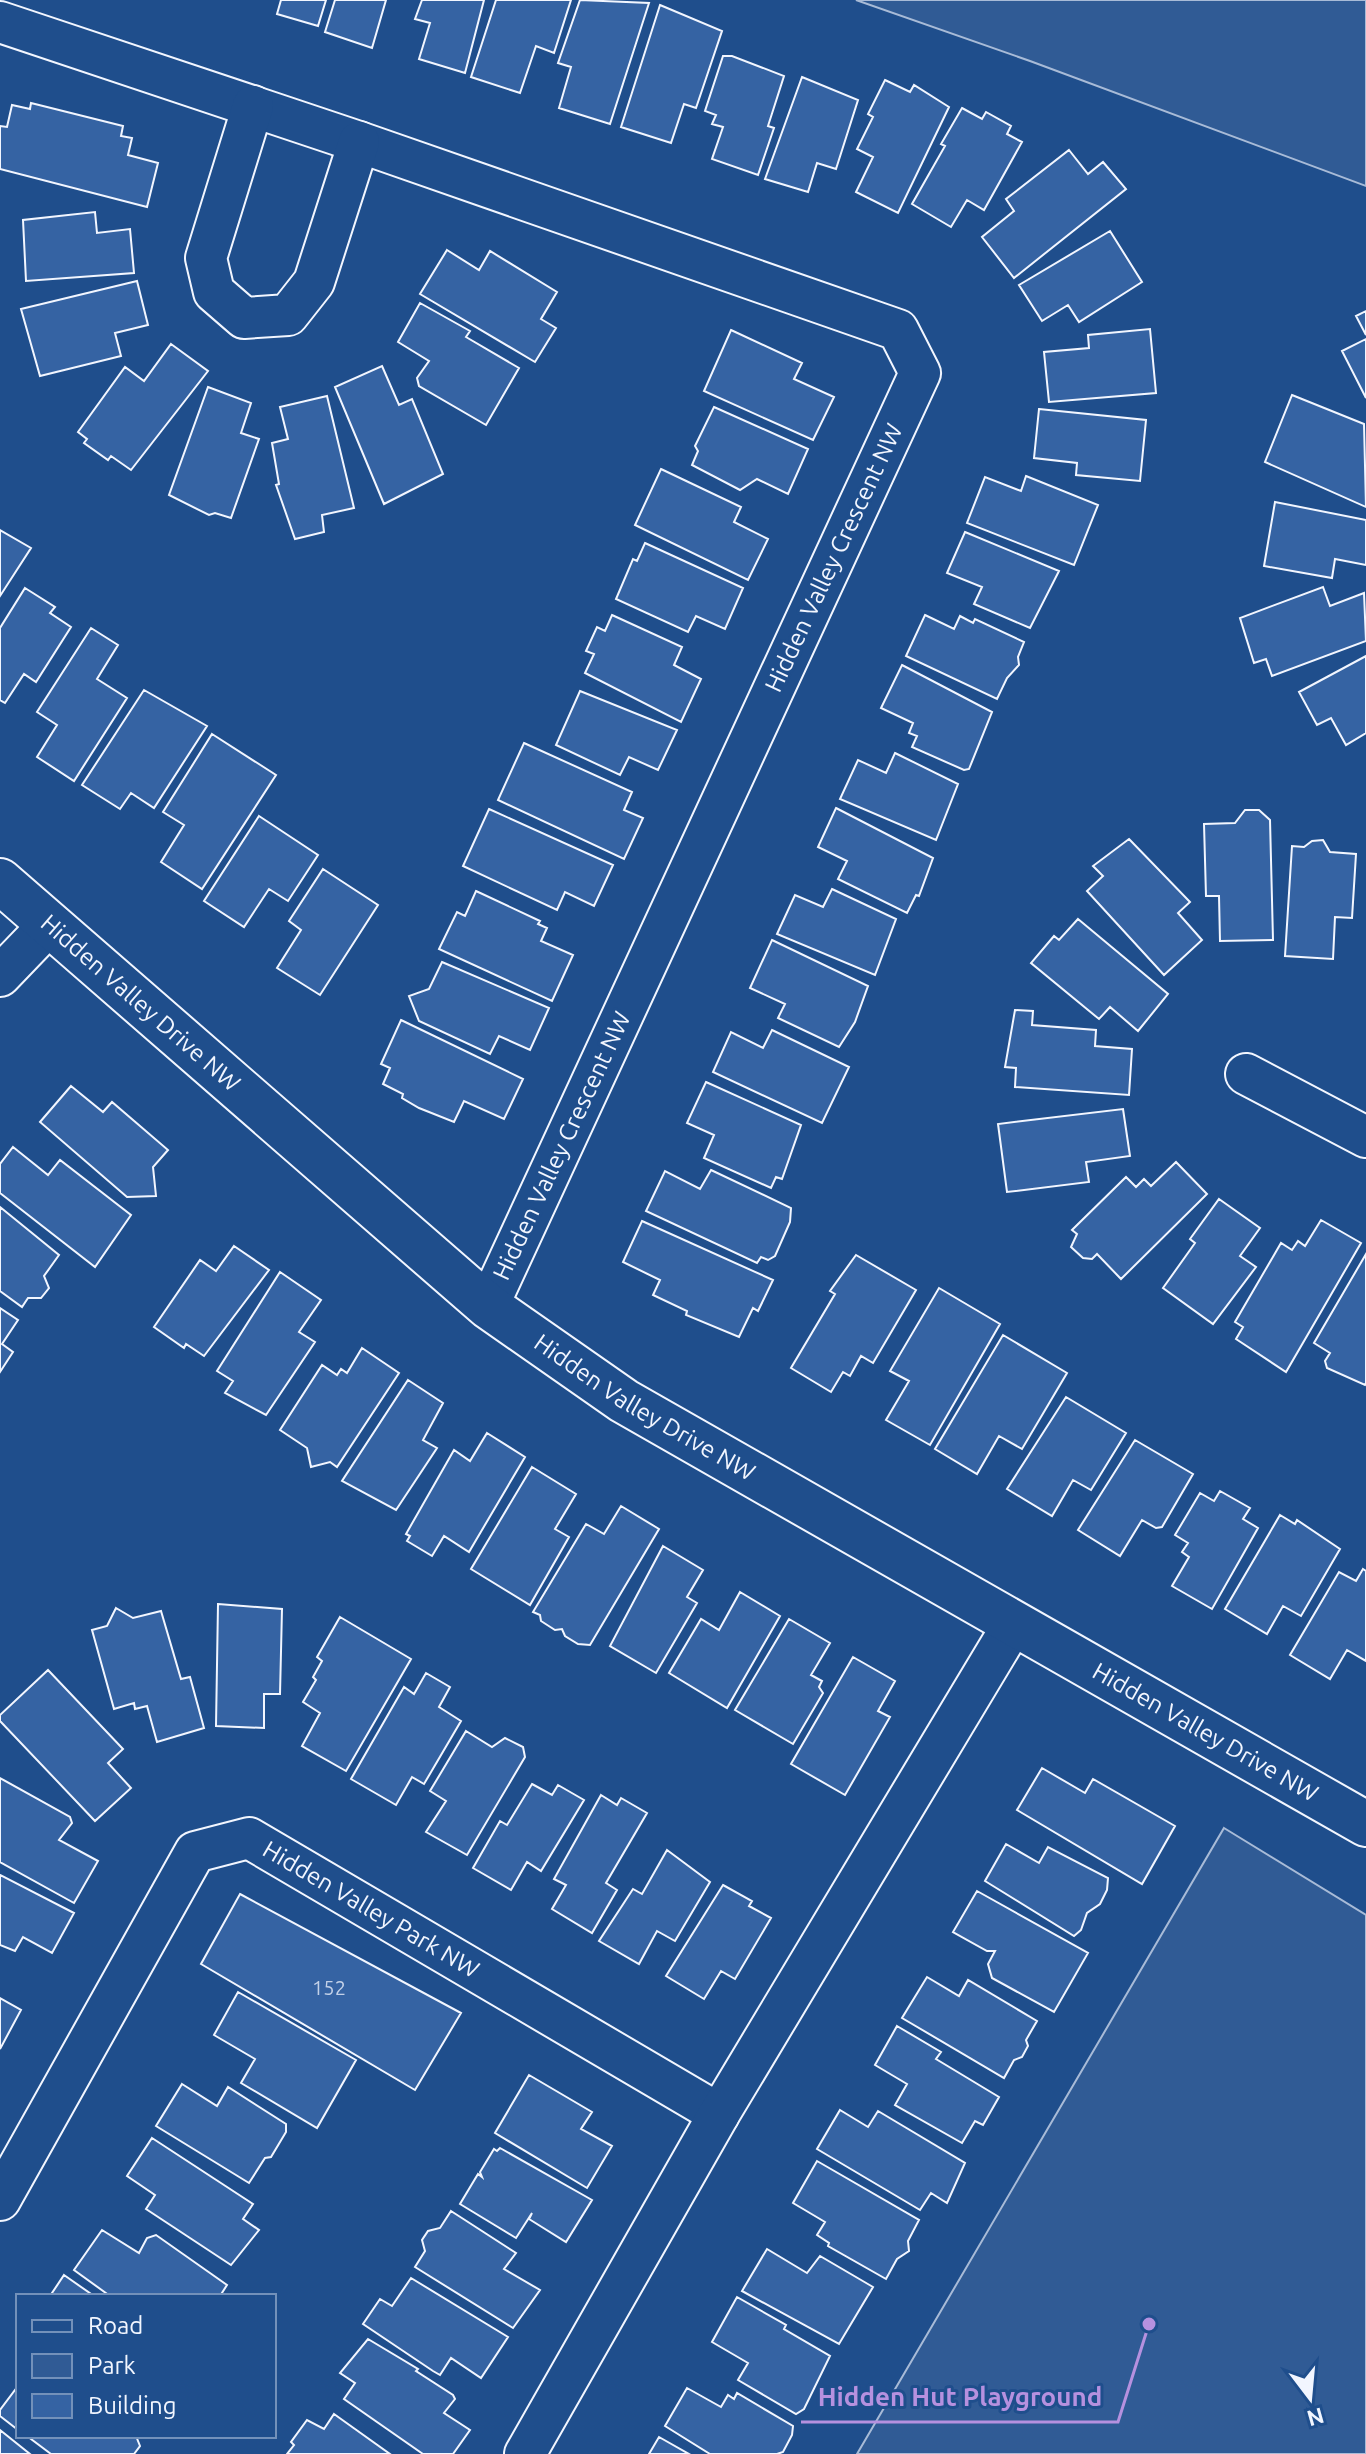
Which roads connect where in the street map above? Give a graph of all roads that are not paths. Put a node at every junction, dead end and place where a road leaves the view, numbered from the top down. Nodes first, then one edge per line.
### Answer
1 (0, 22) edge
2 (253, 106) junction
3 (359, 142) junction
4 (0, 881) edge
5 (48, 926) junction
6 (0, 976) edge
7 (1246, 1074) dead end
8 (1366, 1137) edge
9 (488, 1306) junction
10 (1014, 1623) junction
11 (1366, 1824) edge
12 (719, 2114) junction
13 (0, 2200) edge
14 (525, 2454) edge

1 - 2 street, Hidden Valley Crescent NW
2 - 3 street, Hidden Valley Crescent NW
2 - 3 street
3 - 9 street, Hidden Valley Crescent NW
4 - 5 street, Hidden Valley Drive NW
5 - 6 street
5 - 9 street, Hidden Valley Drive NW
7 - 8 street
9 - 10 street, Hidden Valley Drive NW
10 - 11 street, Hidden Valley Drive NW
10 - 12 street
12 - 13 street, Hidden Valley Park NW
12 - 14 street

